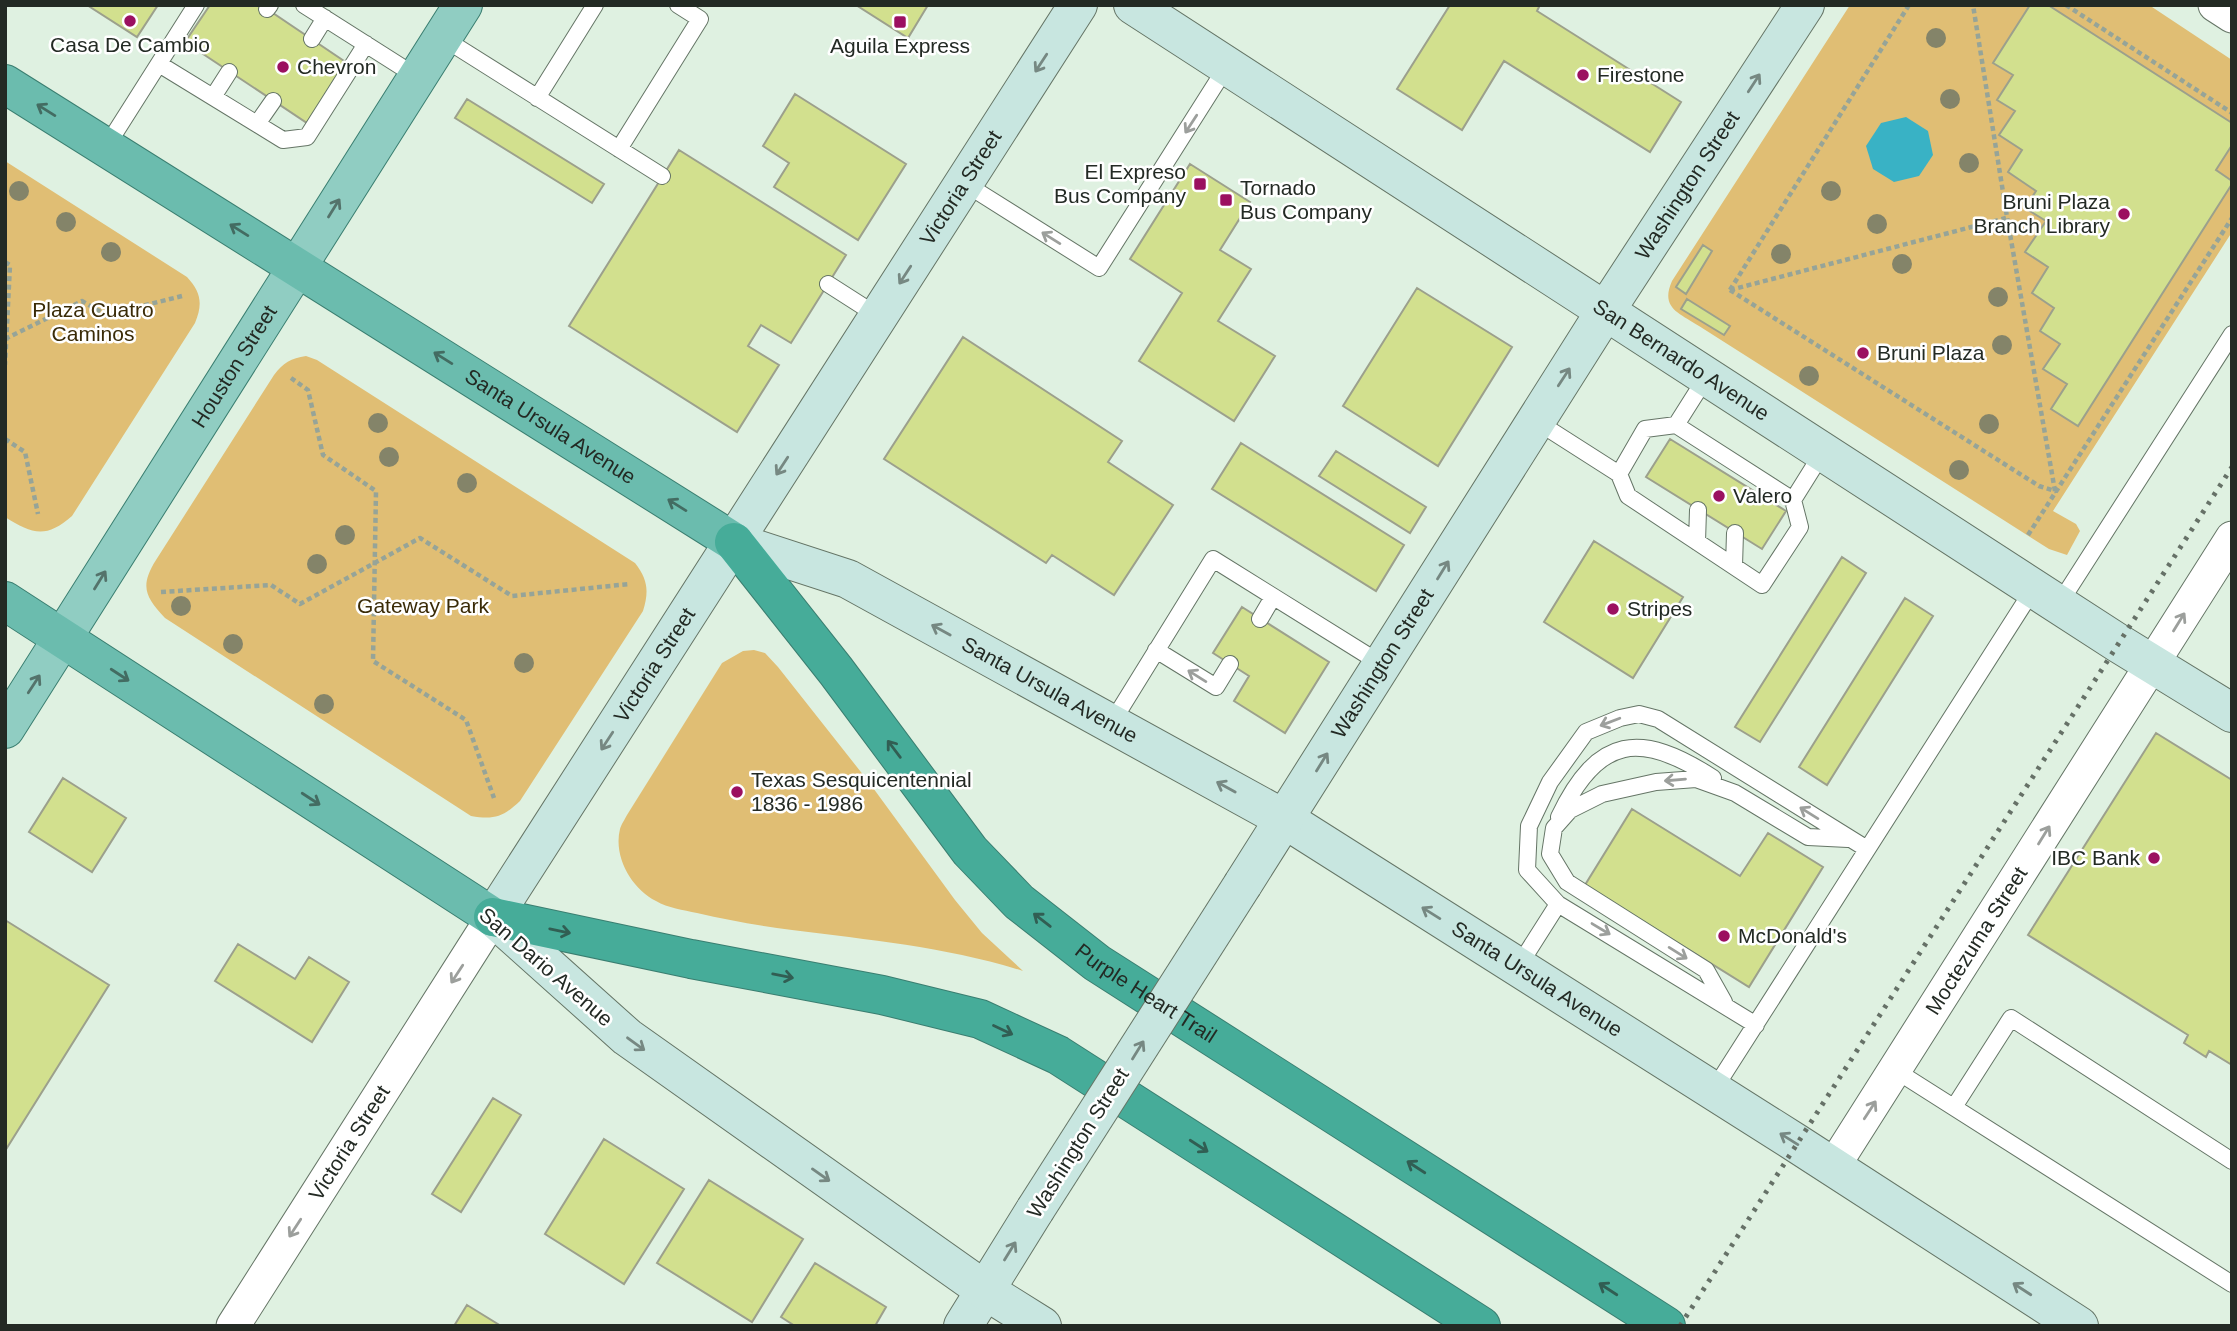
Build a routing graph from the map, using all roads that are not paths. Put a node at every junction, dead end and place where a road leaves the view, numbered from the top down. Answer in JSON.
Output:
{"nodes":[{"id":1,"x":196,"y":5,"type":"edge"},
{"id":2,"x":304,"y":5,"type":"edge"},
{"id":3,"x":463,"y":5,"type":"edge"},
{"id":4,"x":595,"y":5,"type":"edge"},
{"id":5,"x":678,"y":5,"type":"edge"},
{"id":6,"x":1078,"y":5,"type":"edge"},
{"id":7,"x":1133,"y":5,"type":"edge"},
{"id":8,"x":1805,"y":5,"type":"edge"},
{"id":9,"x":2215,"y":5,"type":"edge"},
{"id":10,"x":2232,"y":16,"type":"edge"},
{"id":11,"x":325,"y":18,"type":"junction"},
{"id":12,"x":443,"y":38,"type":"junction"},
{"id":13,"x":312,"y":39,"type":"dead end"},
{"id":14,"x":366,"y":44,"type":"junction"},
{"id":15,"x":159,"y":65,"type":"junction"},
{"id":16,"x":1227,"y":66,"type":"junction"},
{"id":17,"x":229,"y":72,"type":"dead end"},
{"id":18,"x":419,"y":78,"type":"junction"},
{"id":19,"x":5,"y":84,"type":"edge"},
{"id":20,"x":213,"y":97,"type":"junction"},
{"id":21,"x":537,"y":98,"type":"junction"},
{"id":22,"x":273,"y":101,"type":"dead end"},
{"id":23,"x":257,"y":124,"type":"junction"},
{"id":24,"x":106,"y":147,"type":"junction"},
{"id":25,"x":618,"y":149,"type":"junction"},
{"id":26,"x":662,"y":176,"type":"dead end"},
{"id":27,"x":964,"y":183,"type":"junction"},
{"id":28,"x":297,"y":266,"type":"junction"},
{"id":29,"x":828,"y":284,"type":"dead end"},
{"id":30,"x":1606,"y":310,"type":"junction"},
{"id":31,"x":878,"y":316,"type":"junction"},
{"id":32,"x":2232,"y":334,"type":"edge"},
{"id":33,"x":1707,"y":376,"type":"junction"},
{"id":34,"x":1536,"y":421,"type":"junction"},
{"id":35,"x":1676,"y":425,"type":"junction"},
{"id":36,"x":1699,"y":440,"type":"junction"},
{"id":37,"x":1823,"y":452,"type":"junction"},
{"id":38,"x":1699,"y":457,"type":"dead end"},
{"id":39,"x":1619,"y":474,"type":"junction"},
{"id":40,"x":1793,"y":500,"type":"junction"},
{"id":41,"x":1698,"y":510,"type":"dead end"},
{"id":42,"x":1735,"y":533,"type":"dead end"},
{"id":43,"x":2232,"y":538,"type":"edge"},
{"id":44,"x":734,"y":542,"type":"junction"},
{"id":45,"x":1697,"y":542,"type":"junction"},
{"id":46,"x":1734,"y":566,"type":"junction"},
{"id":47,"x":2046,"y":596,"type":"junction"},
{"id":48,"x":1273,"y":597,"type":"junction"},
{"id":49,"x":5,"y":601,"type":"edge"},
{"id":50,"x":1260,"y":619,"type":"dead end"},
{"id":51,"x":63,"y":638,"type":"junction"},
{"id":52,"x":1156,"y":650,"type":"junction"},
{"id":53,"x":2152,"y":663,"type":"junction"},
{"id":54,"x":1230,"y":664,"type":"dead end"},
{"id":55,"x":1383,"y":665,"type":"junction"},
{"id":56,"x":2232,"y":713,"type":"edge"},
{"id":57,"x":1111,"y":724,"type":"junction"},
{"id":58,"x":5,"y":729,"type":"edge"},
{"id":59,"x":1735,"y":793,"type":"junction"},
{"id":60,"x":1286,"y":820,"type":"junction"},
{"id":61,"x":1554,"y":828,"type":"junction"},
{"id":62,"x":1851,"y":839,"type":"junction"},
{"id":63,"x":1867,"y":849,"type":"junction"},
{"id":64,"x":1558,"y":904,"type":"junction"},
{"id":65,"x":494,"y":917,"type":"junction"},
{"id":66,"x":1517,"y":968,"type":"junction"},
{"id":67,"x":1725,"y":1004,"type":"junction"},
{"id":68,"x":1756,"y":1024,"type":"junction"},
{"id":69,"x":1895,"y":1070,"type":"junction"},
{"id":70,"x":1713,"y":1091,"type":"junction"},
{"id":71,"x":1954,"y":1107,"type":"junction"},
{"id":72,"x":2232,"y":1161,"type":"edge"},
{"id":73,"x":1833,"y":1167,"type":"junction"},
{"id":74,"x":2232,"y":1284,"type":"edge"},
{"id":75,"x":986,"y":1291,"type":"junction"},
{"id":76,"x":233,"y":1326,"type":"edge"},
{"id":77,"x":963,"y":1326,"type":"edge"},
{"id":78,"x":1042,"y":1326,"type":"edge"},
{"id":79,"x":1481,"y":1326,"type":"edge"},
{"id":80,"x":1666,"y":1326,"type":"edge"},
{"id":81,"x":2079,"y":1326,"type":"edge"}],
"edges":[{"from":1,"to":15,"type":"lane"},
{"from":2,"to":11,"type":"lane"},
{"from":3,"to":12,"type":"main road","name":"Houston Street"},
{"from":4,"to":21,"type":"lane"},
{"from":5,"to":25,"type":"lane"},
{"from":6,"to":27,"type":"main road","name":"Victoria Street","one_way":true},
{"from":7,"to":16,"type":"main road","name":"San Bernardo Avenue"},
{"from":30,"to":8,"type":"main road","name":"Washington Street","one_way":true},
{"from":9,"to":10,"type":"street"},
{"from":11,"to":13,"type":"lane"},
{"from":11,"to":14,"type":"lane"},
{"from":12,"to":18,"type":"main road","name":"Houston Street"},
{"from":12,"to":21,"type":"lane"},
{"from":14,"to":18,"type":"lane"},
{"from":14,"to":23,"type":"lane"},
{"from":15,"to":20,"type":"lane"},
{"from":15,"to":24,"type":"lane"},
{"from":16,"to":27,"type":"lane","one_way":true},
{"from":16,"to":30,"type":"main road","name":"San Bernardo Avenue"},
{"from":17,"to":20,"type":"lane"},
{"from":28,"to":18,"type":"main road","name":"Houston Street","one_way":true},
{"from":24,"to":19,"type":"highway","name":"Santa Ursula Avenue","one_way":true},
{"from":20,"to":23,"type":"lane"},
{"from":21,"to":25,"type":"lane"},
{"from":22,"to":23,"type":"lane"},
{"from":28,"to":24,"type":"highway","name":"Santa Ursula Avenue","one_way":true},
{"from":25,"to":26,"type":"lane"},
{"from":27,"to":31,"type":"main road","name":"Victoria Street","one_way":true},
{"from":44,"to":28,"type":"highway","name":"Santa Ursula Avenue","one_way":true},
{"from":51,"to":28,"type":"main road","name":"Houston Street","one_way":true},
{"from":29,"to":31,"type":"lane"},
{"from":30,"to":33,"type":"main road","name":"San Bernardo Avenue"},
{"from":34,"to":30,"type":"main road","name":"Washington Street","one_way":true},
{"from":31,"to":44,"type":"main road","name":"Victoria Street","one_way":true},
{"from":32,"to":47,"type":"lane"},
{"from":33,"to":35,"type":"lane"},
{"from":33,"to":37,"type":"main road","name":"San Bernardo Avenue"},
{"from":34,"to":39,"type":"lane"},
{"from":55,"to":34,"type":"main road","name":"Washington Street","one_way":true},
{"from":35,"to":36,"type":"lane"},
{"from":35,"to":39,"type":"lane"},
{"from":36,"to":38,"type":"lane"},
{"from":36,"to":40,"type":"lane"},
{"from":37,"to":40,"type":"lane"},
{"from":37,"to":47,"type":"main road","name":"San Bernardo Avenue"},
{"from":39,"to":45,"type":"lane"},
{"from":40,"to":46,"type":"lane"},
{"from":41,"to":45,"type":"lane"},
{"from":42,"to":46,"type":"lane"},
{"from":53,"to":43,"type":"street","name":"Moctezuma Street","one_way":true},
{"from":57,"to":44,"type":"main road","name":"Santa Ursula Avenue","one_way":true},
{"from":44,"to":65,"type":"main road","name":"Victoria Street","one_way":true},
{"from":80,"to":44,"type":"highway","name":"Purple Heart Trail","one_way":true},
{"from":45,"to":46,"type":"lane"},
{"from":47,"to":53,"type":"main road","name":"San Bernardo Avenue"},
{"from":47,"to":63,"type":"lane"},
{"from":48,"to":50,"type":"lane"},
{"from":48,"to":52,"type":"lane"},
{"from":48,"to":55,"type":"lane"},
{"from":49,"to":51,"type":"highway","name":"San Dario Avenue"},
{"from":58,"to":51,"type":"main road","name":"Houston Street","one_way":true},
{"from":51,"to":65,"type":"highway","name":"San Dario Avenue","one_way":true},
{"from":54,"to":52,"type":"lane","one_way":true},
{"from":52,"to":57,"type":"lane"},
{"from":53,"to":56,"type":"main road","name":"San Bernardo Avenue"},
{"from":69,"to":53,"type":"street","name":"Moctezuma Street","one_way":true},
{"from":60,"to":55,"type":"main road","name":"Washington Street","one_way":true},
{"from":60,"to":57,"type":"main road","name":"Santa Ursula Avenue","one_way":true},
{"from":59,"to":61,"type":"lane","one_way":true},
{"from":59,"to":61,"type":"lane"},
{"from":59,"to":62,"type":"lane"},
{"from":66,"to":60,"type":"main road","name":"Santa Ursula Avenue","one_way":true},
{"from":75,"to":60,"type":"main road","name":"Washington Street","one_way":true,"bridge":true},
{"from":61,"to":67,"type":"lane","one_way":true},
{"from":62,"to":63,"type":"lane"},
{"from":62,"to":64,"type":"lane","one_way":true},
{"from":63,"to":68,"type":"lane"},
{"from":64,"to":66,"type":"lane"},
{"from":64,"to":67,"type":"lane","one_way":true},
{"from":65,"to":75,"type":"main road","name":"San Dario Avenue","one_way":true},
{"from":65,"to":76,"type":"street","name":"Victoria Street","one_way":true},
{"from":65,"to":79,"type":"highway","one_way":true},
{"from":66,"to":70,"type":"main road","name":"Santa Ursula Avenue"},
{"from":67,"to":68,"type":"lane"},
{"from":68,"to":70,"type":"lane"},
{"from":69,"to":71,"type":"lane"},
{"from":73,"to":69,"type":"street","name":"Moctezuma Street","one_way":true},
{"from":73,"to":70,"type":"main road","name":"Santa Ursula Avenue","one_way":true},
{"from":71,"to":72,"type":"lane"},
{"from":71,"to":74,"type":"lane"},
{"from":81,"to":73,"type":"main road","name":"Santa Ursula Avenue","one_way":true},
{"from":75,"to":77,"type":"main road","name":"Washington Street"},
{"from":75,"to":78,"type":"main road","name":"San Dario Avenue"}]}
